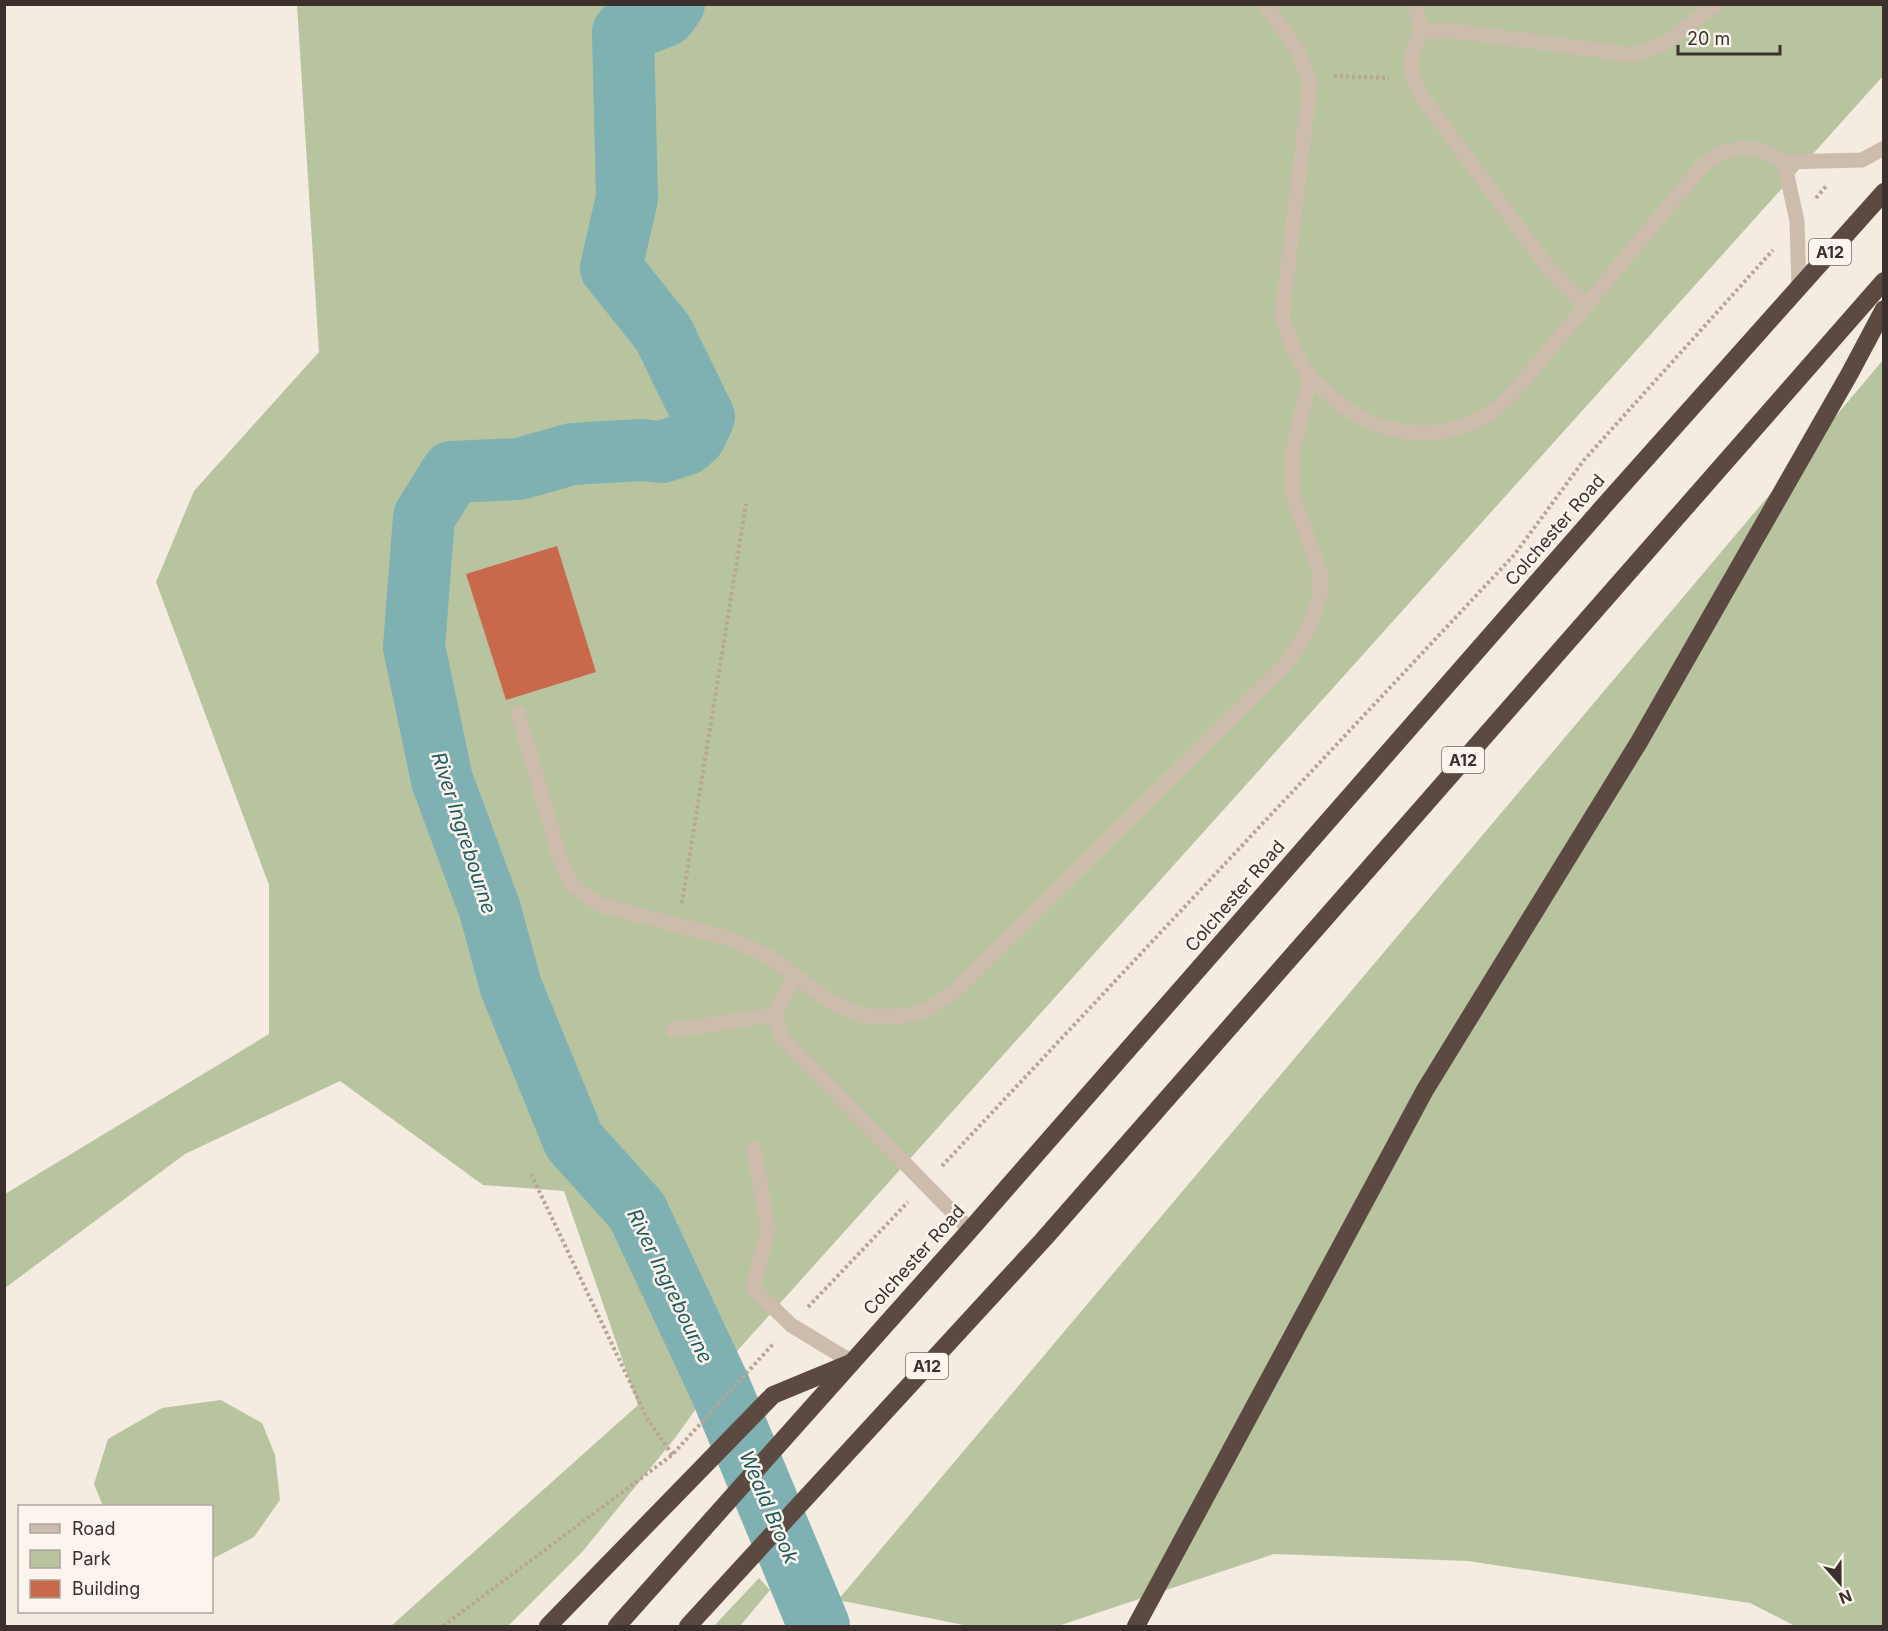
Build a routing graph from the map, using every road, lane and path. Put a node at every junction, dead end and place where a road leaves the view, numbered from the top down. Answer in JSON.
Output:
{"nodes":[{"id":1,"x":1265,"y":4,"type":"edge"},
{"id":2,"x":1415,"y":4,"type":"edge"},
{"id":3,"x":1716,"y":4,"type":"edge"},
{"id":4,"x":1421,"y":31,"type":"junction"},
{"id":5,"x":1414,"y":80,"type":"junction"},
{"id":6,"x":1310,"y":83,"type":"junction"},
{"id":7,"x":1884,"y":148,"type":"edge"},
{"id":8,"x":1784,"y":162,"type":"junction"},
{"id":9,"x":1884,"y":192,"type":"edge"},
{"id":10,"x":1771,"y":253,"type":"dead end"},
{"id":11,"x":1884,"y":281,"type":"edge"},
{"id":12,"x":1799,"y":288,"type":"junction"},
{"id":13,"x":1586,"y":306,"type":"junction"},
{"id":14,"x":1884,"y":309,"type":"edge"},
{"id":15,"x":1310,"y":378,"type":"junction"},
{"id":16,"x":746,"y":504,"type":"dead end"},
{"id":17,"x":518,"y":713,"type":"dead end"},
{"id":18,"x":679,"y":925,"type":"junction"},
{"id":19,"x":795,"y":977,"type":"junction"},
{"id":20,"x":774,"y":1015,"type":"junction"},
{"id":21,"x":673,"y":1030,"type":"dead end"},
{"id":22,"x":754,"y":1149,"type":"dead end"},
{"id":23,"x":531,"y":1174,"type":"dead end"},
{"id":24,"x":925,"y":1184,"type":"junction"},
{"id":25,"x":970,"y":1230,"type":"junction"},
{"id":26,"x":791,"y":1325,"type":"junction"},
{"id":27,"x":852,"y":1362,"type":"junction"},
{"id":28,"x":672,"y":1455,"type":"junction"},
{"id":29,"x":698,"y":1474,"type":"junction"},
{"id":30,"x":443,"y":1626,"type":"edge"},
{"id":31,"x":549,"y":1626,"type":"edge"},
{"id":32,"x":617,"y":1626,"type":"edge"},
{"id":33,"x":688,"y":1626,"type":"edge"},
{"id":34,"x":1136,"y":1626,"type":"edge"}],
"edges":[{"from":1,"to":6,"type":"lane"},
{"from":2,"to":4,"type":"lane"},
{"from":3,"to":4,"type":"lane"},
{"from":4,"to":5,"type":"lane"},
{"from":5,"to":6,"type":"path"},
{"from":5,"to":13,"type":"lane"},
{"from":6,"to":15,"type":"lane"},
{"from":7,"to":8,"type":"lane"},
{"from":8,"to":12,"type":"lane"},
{"from":8,"to":13,"type":"lane"},
{"from":9,"to":12,"type":"highway","name":"Colchester Road","number":"A12"},
{"from":10,"to":24,"type":"path"},
{"from":11,"to":33,"type":"highway","number":"A12"},
{"from":12,"to":25,"type":"highway","name":"Colchester Road","number":"A12"},
{"from":13,"to":15,"type":"lane"},
{"from":14,"to":34,"type":"highway"},
{"from":15,"to":19,"type":"lane"},
{"from":16,"to":18,"type":"path"},
{"from":17,"to":18,"type":"lane"},
{"from":18,"to":19,"type":"lane"},
{"from":19,"to":20,"type":"lane"},
{"from":20,"to":21,"type":"lane"},
{"from":20,"to":24,"type":"lane"},
{"from":22,"to":26,"type":"lane"},
{"from":23,"to":28,"type":"path"},
{"from":24,"to":25,"type":"lane"},
{"from":24,"to":26,"type":"path"},
{"from":25,"to":27,"type":"highway","name":"Colchester Road","number":"A12"},
{"from":26,"to":27,"type":"lane"},
{"from":26,"to":28,"type":"path"},
{"from":27,"to":29,"type":"highway","number":"A12"},
{"from":27,"to":32,"type":"highway","name":"Colchester Road","number":"A12"},
{"from":28,"to":29,"type":"path"},
{"from":28,"to":30,"type":"path"},
{"from":29,"to":31,"type":"highway","number":"A12"}]}
